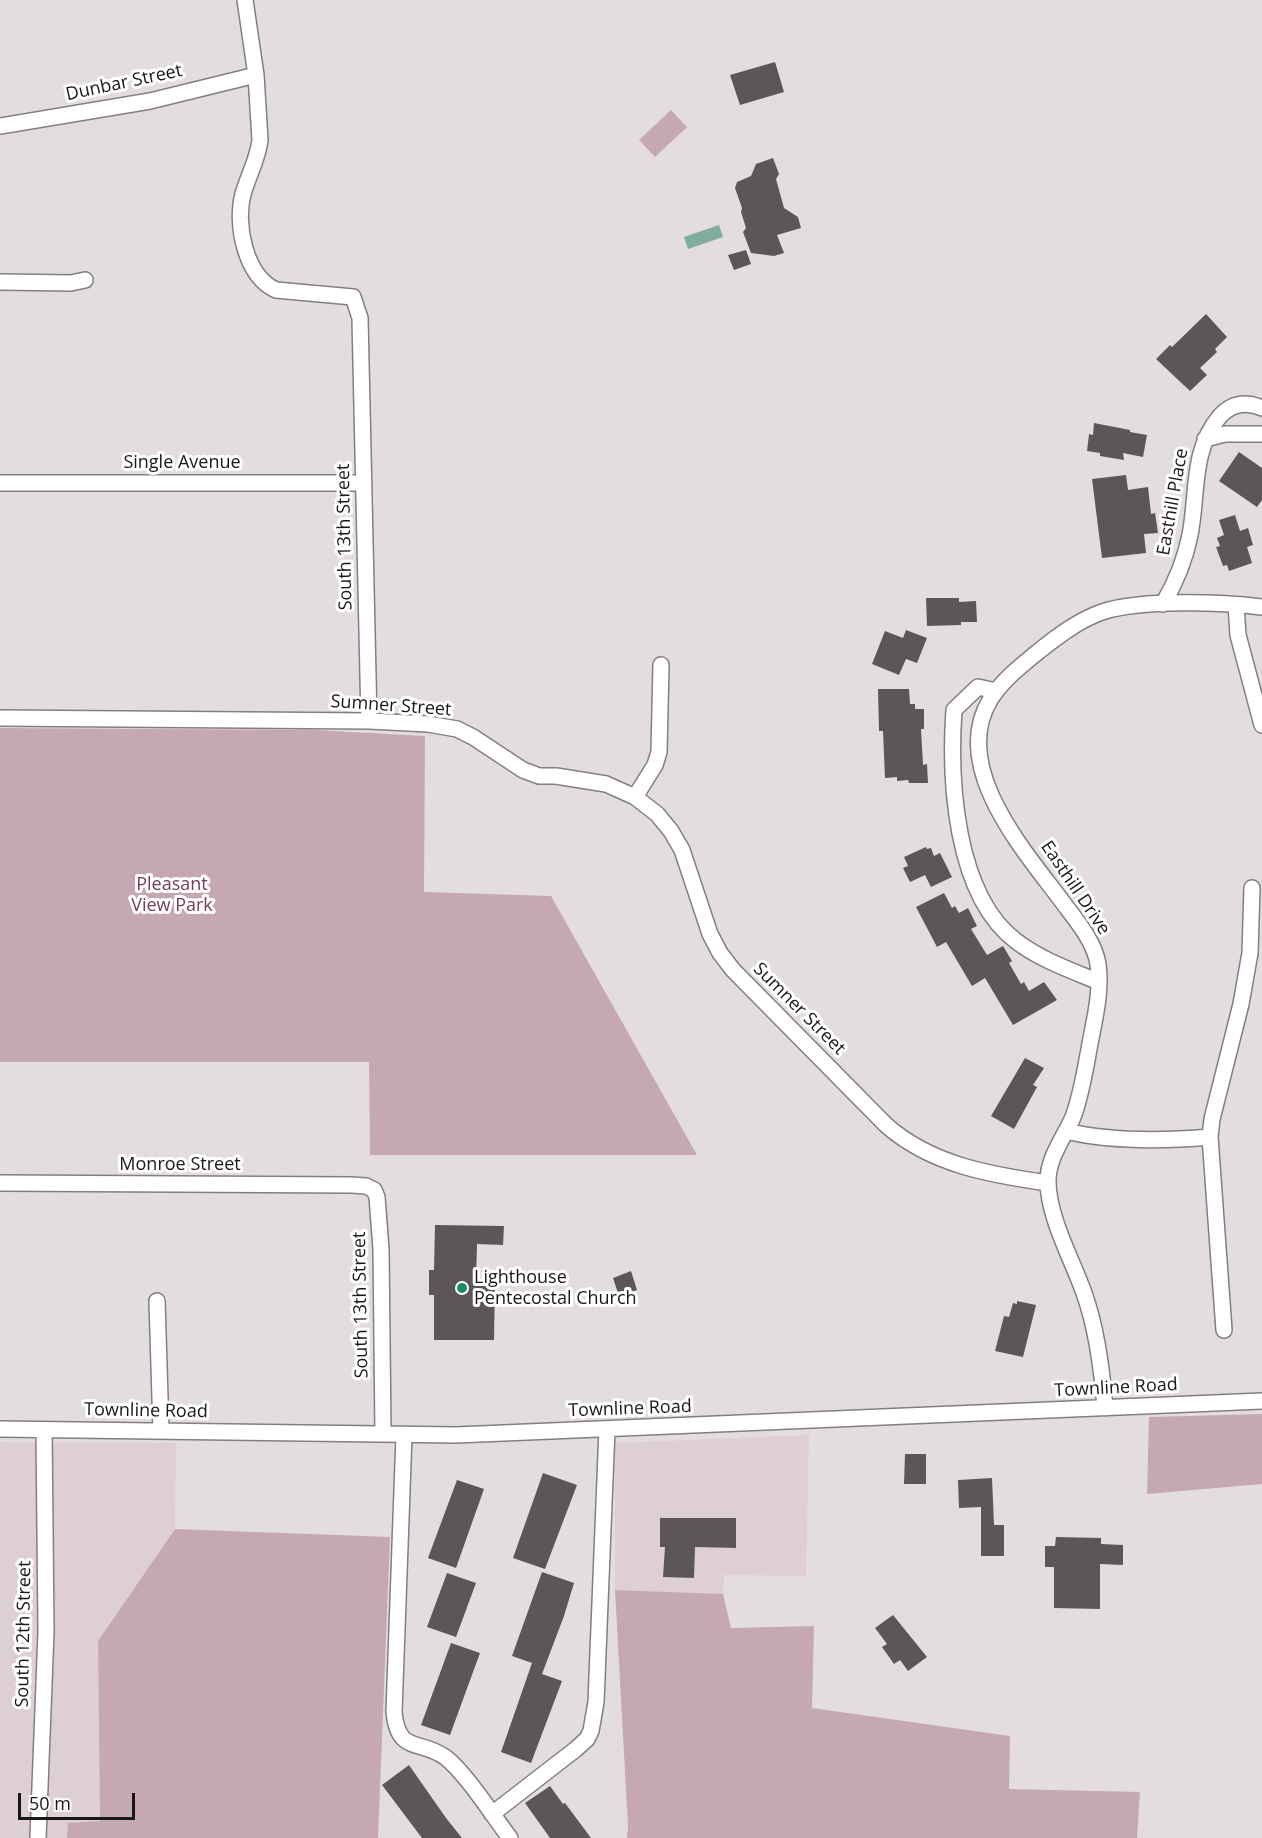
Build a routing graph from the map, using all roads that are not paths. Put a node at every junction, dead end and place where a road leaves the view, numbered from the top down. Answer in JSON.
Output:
{"nodes":[{"id":1,"x":245,"y":0,"type":"edge"},
{"id":2,"x":256,"y":75,"type":"junction"},
{"id":3,"x":0,"y":126,"type":"edge"},
{"id":4,"x":85,"y":280,"type":"dead end"},
{"id":5,"x":0,"y":282,"type":"edge"},
{"id":6,"x":1262,"y":408,"type":"edge"},
{"id":7,"x":1262,"y":434,"type":"edge"},
{"id":8,"x":1205,"y":439,"type":"junction"},
{"id":9,"x":0,"y":483,"type":"edge"},
{"id":10,"x":363,"y":483,"type":"junction"},
{"id":11,"x":1163,"y":604,"type":"junction"},
{"id":12,"x":1236,"y":605,"type":"junction"},
{"id":13,"x":1262,"y":607,"type":"edge"},
{"id":14,"x":661,"y":665,"type":"dead end"},
{"id":15,"x":996,"y":691,"type":"junction"},
{"id":16,"x":0,"y":718,"type":"edge"},
{"id":17,"x":369,"y":721,"type":"junction"},
{"id":18,"x":1262,"y":725,"type":"edge"},
{"id":19,"x":635,"y":797,"type":"junction"},
{"id":20,"x":1252,"y":888,"type":"dead end"},
{"id":21,"x":1099,"y":982,"type":"junction"},
{"id":22,"x":1066,"y":1131,"type":"junction"},
{"id":23,"x":1210,"y":1137,"type":"junction"},
{"id":24,"x":0,"y":1183,"type":"edge"},
{"id":25,"x":1048,"y":1183,"type":"junction"},
{"id":26,"x":360,"y":1186,"type":"joint"},
{"id":27,"x":157,"y":1301,"type":"dead end"},
{"id":28,"x":1224,"y":1330,"type":"dead end"},
{"id":29,"x":1262,"y":1401,"type":"edge"},
{"id":30,"x":1105,"y":1408,"type":"junction"},
{"id":31,"x":0,"y":1429,"type":"edge"},
{"id":32,"x":607,"y":1429,"type":"junction"},
{"id":33,"x":44,"y":1430,"type":"junction"},
{"id":34,"x":161,"y":1431,"type":"junction"},
{"id":35,"x":383,"y":1434,"type":"junction"},
{"id":36,"x":404,"y":1435,"type":"junction"},
{"id":37,"x":492,"y":1814,"type":"junction"},
{"id":38,"x":38,"y":1838,"type":"edge"},
{"id":39,"x":510,"y":1838,"type":"edge"}],
"edges":[{"from":1,"to":2,"type":"street"},
{"from":2,"to":3,"type":"street","name":"Dunbar Street"},
{"from":2,"to":10,"type":"street","name":"South 13th Street"},
{"from":4,"to":5,"type":"street"},
{"from":6,"to":8,"type":"street","name":"Easthill Place"},
{"from":7,"to":8,"type":"street","name":"Easthill Place"},
{"from":8,"to":11,"type":"street","name":"Easthill Place"},
{"from":9,"to":10,"type":"street","name":"Single Avenue"},
{"from":10,"to":17,"type":"street","name":"South 13th Street"},
{"from":11,"to":12,"type":"street","name":"Easthill Drive"},
{"from":11,"to":15,"type":"street","name":"Easthill Drive"},
{"from":12,"to":13,"type":"street","name":"Easthill Drive"},
{"from":12,"to":18,"type":"street"},
{"from":14,"to":19,"type":"street"},
{"from":15,"to":21,"type":"street","name":"Easthill Drive"},
{"from":15,"to":21,"type":"street"},
{"from":16,"to":17,"type":"street","name":"Sumner Street"},
{"from":17,"to":19,"type":"street","name":"Sumner Street"},
{"from":19,"to":25,"type":"street","name":"Sumner Street"},
{"from":20,"to":23,"type":"street"},
{"from":21,"to":22,"type":"street","name":"Easthill Drive"},
{"from":22,"to":23,"type":"street"},
{"from":22,"to":25,"type":"street","name":"Easthill Drive"},
{"from":23,"to":28,"type":"street"},
{"from":24,"to":26,"type":"street","name":"Monroe Street"},
{"from":25,"to":30,"type":"street","name":"Easthill Drive"},
{"from":26,"to":35,"type":"street","name":"South 13th Street"},
{"from":27,"to":34,"type":"street"},
{"from":29,"to":30,"type":"street","name":"Townline Road"},
{"from":30,"to":32,"type":"street","name":"Townline Road"},
{"from":31,"to":33,"type":"street","name":"Townline Road"},
{"from":32,"to":36,"type":"street","name":"Townline Road"},
{"from":32,"to":37,"type":"street"},
{"from":33,"to":34,"type":"street","name":"Townline Road"},
{"from":33,"to":38,"type":"street","name":"South 12th Street"},
{"from":34,"to":35,"type":"street","name":"Townline Road"},
{"from":35,"to":36,"type":"street","name":"Townline Road"},
{"from":36,"to":37,"type":"street"},
{"from":37,"to":39,"type":"street"}]}
